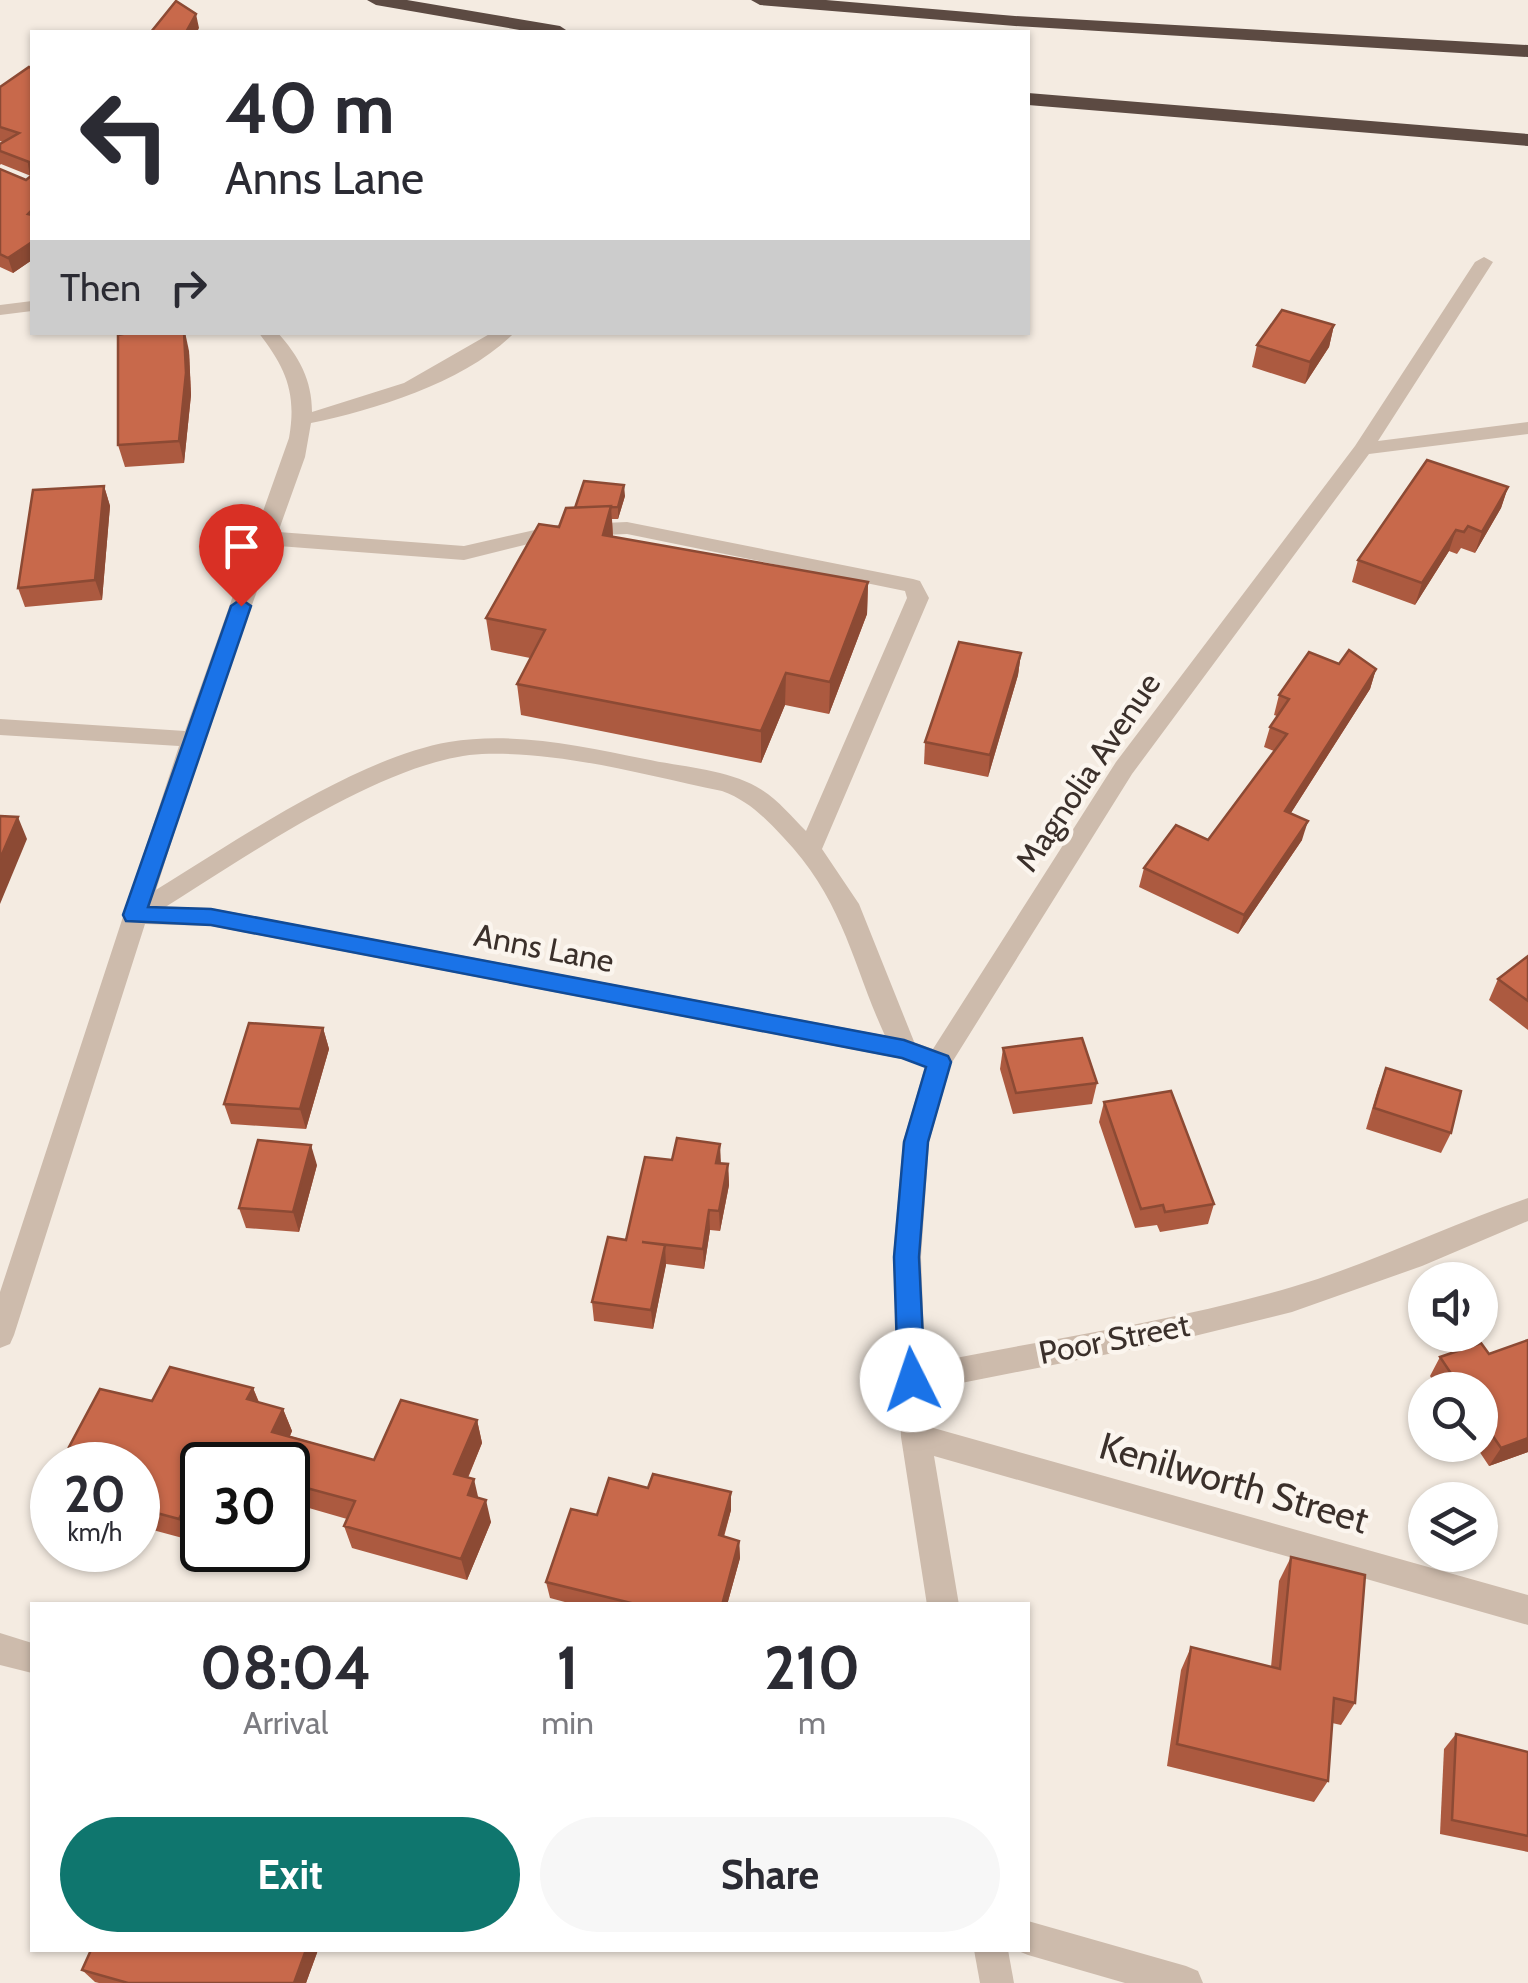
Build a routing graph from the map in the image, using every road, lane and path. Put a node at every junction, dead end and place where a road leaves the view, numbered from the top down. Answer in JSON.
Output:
{"nodes":[{"id":1,"x":376,"y":0,"type":"edge"},
{"id":2,"x":760,"y":0,"type":"edge"},
{"id":3,"x":548,"y":30,"type":"edge"},
{"id":4,"x":1528,"y":51,"type":"edge"},
{"id":5,"x":1030,"y":98,"type":"edge"},
{"id":6,"x":1528,"y":140,"type":"edge"},
{"id":7,"x":1484,"y":262,"type":"dead end"},
{"id":8,"x":30,"y":306,"type":"edge"},
{"id":9,"x":0,"y":310,"type":"edge"},
{"id":10,"x":270,"y":335,"type":"edge"},
{"id":11,"x":502,"y":335,"type":"edge"},
{"id":12,"x":304,"y":419,"type":"junction"},
{"id":13,"x":1528,"y":428,"type":"edge"},
{"id":14,"x":1363,"y":449,"type":"junction"},
{"id":15,"x":265,"y":538,"type":"junction"},
{"id":16,"x":0,"y":727,"type":"edge"},
{"id":17,"x":192,"y":739,"type":"junction"},
{"id":18,"x":810,"y":850,"type":"junction"},
{"id":19,"x":134,"y":915,"type":"junction"},
{"id":20,"x":904,"y":1050,"type":"junction"},
{"id":21,"x":940,"y":1062,"type":"junction"},
{"id":22,"x":1528,"y":1209,"type":"edge"},
{"id":23,"x":0,"y":1335,"type":"edge"},
{"id":24,"x":912,"y":1380,"type":"junction"},
{"id":25,"x":916,"y":1437,"type":"junction"},
{"id":26,"x":944,"y":1602,"type":"edge"},
{"id":27,"x":1528,"y":1610,"type":"edge"},
{"id":28,"x":0,"y":1649,"type":"edge"},
{"id":29,"x":30,"y":1657,"type":"edge"},
{"id":30,"x":1030,"y":1939,"type":"edge"},
{"id":31,"x":991,"y":1952,"type":"edge"},
{"id":32,"x":996,"y":1983,"type":"edge"},
{"id":33,"x":1186,"y":1983,"type":"edge"}],
"edges":[{"from":1,"to":3,"type":"highway"},
{"from":2,"to":4,"type":"highway"},
{"from":5,"to":6,"type":"highway"},
{"from":7,"to":14,"type":"street","name":"Magnolia Avenue"},
{"from":8,"to":9,"type":"street"},
{"from":10,"to":12,"type":"street"},
{"from":11,"to":12,"type":"street"},
{"from":12,"to":15,"type":"street"},
{"from":13,"to":14,"type":"street"},
{"from":14,"to":21,"type":"street","name":"Magnolia Avenue"},
{"from":15,"to":17,"type":"street"},
{"from":15,"to":18,"type":"street"},
{"from":16,"to":17,"type":"street"},
{"from":17,"to":19,"type":"street"},
{"from":18,"to":19,"type":"street"},
{"from":18,"to":20,"type":"street"},
{"from":19,"to":20,"type":"street","name":"Anns Lane"},
{"from":19,"to":23,"type":"street"},
{"from":20,"to":21,"type":"street","name":"Anns Lane"},
{"from":21,"to":24,"type":"street","name":"Magnolia Avenue"},
{"from":22,"to":24,"type":"street","name":"Poor Street"},
{"from":24,"to":25,"type":"street"},
{"from":25,"to":26,"type":"street"},
{"from":25,"to":27,"type":"street","name":"Kenilworth Street"},
{"from":28,"to":29,"type":"street"},
{"from":30,"to":33,"type":"street"},
{"from":31,"to":32,"type":"street"}]}
